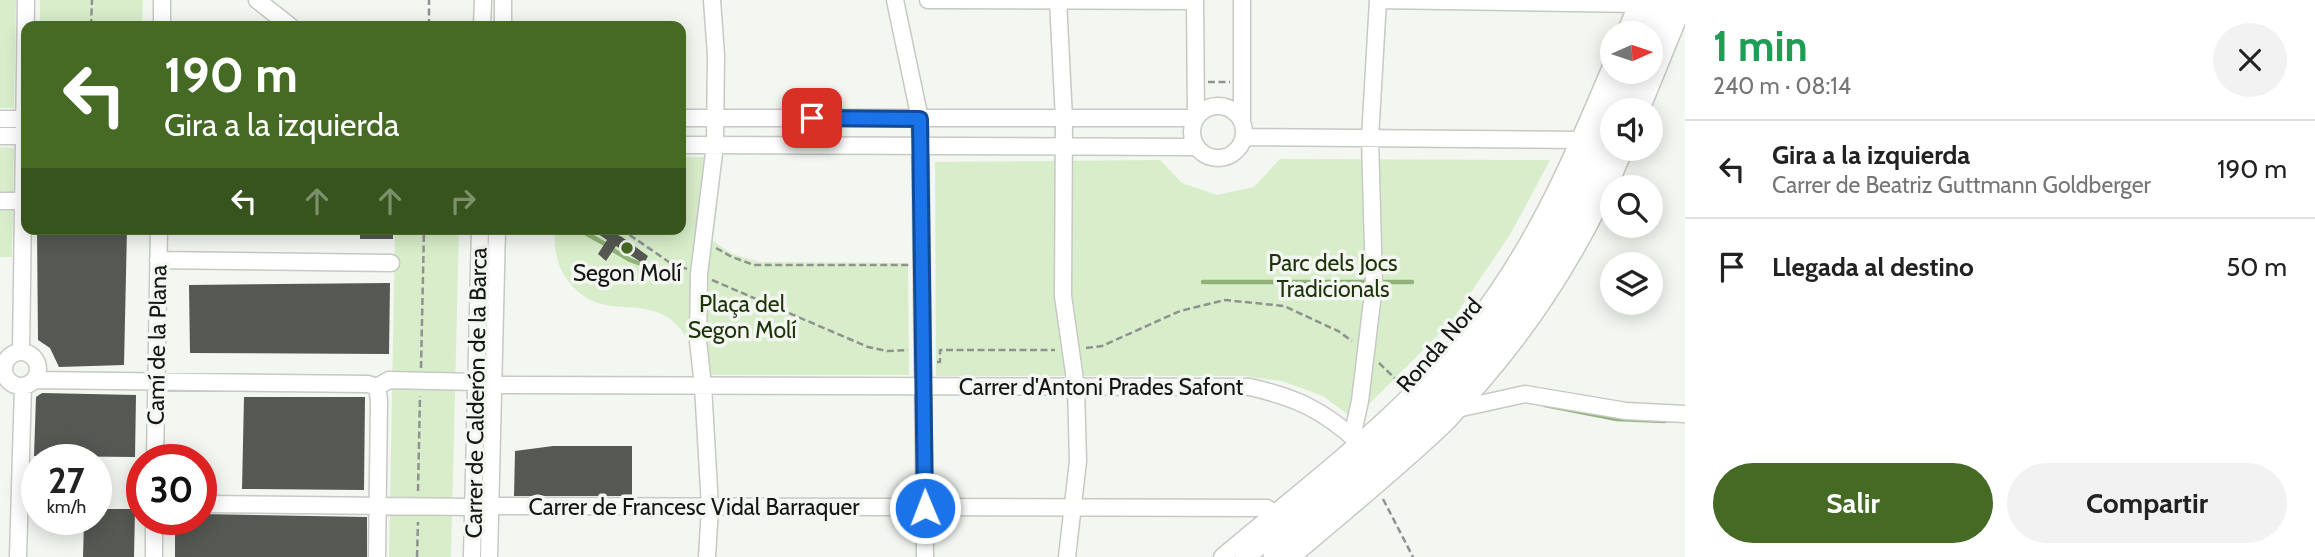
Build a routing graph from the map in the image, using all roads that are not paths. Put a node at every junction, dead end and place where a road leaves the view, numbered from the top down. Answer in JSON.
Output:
{"nodes":[{"id":1,"x":26,"y":0,"type":"edge"},
{"id":2,"x":162,"y":0,"type":"edge"},
{"id":3,"x":257,"y":0,"type":"edge"},
{"id":4,"x":483,"y":0,"type":"edge"},
{"id":5,"x":503,"y":0,"type":"edge"},
{"id":6,"x":712,"y":0,"type":"edge"},
{"id":7,"x":895,"y":0,"type":"edge"},
{"id":8,"x":929,"y":0,"type":"edge"},
{"id":9,"x":1058,"y":0,"type":"edge"},
{"id":10,"x":1195,"y":0,"type":"edge"},
{"id":11,"x":1242,"y":0,"type":"edge"},
{"id":12,"x":1378,"y":0,"type":"edge"},
{"id":13,"x":1672,"y":0,"type":"edge"},
{"id":14,"x":1393,"y":1,"type":"edge"},
{"id":15,"x":1642,"y":1,"type":"edge"},
{"id":16,"x":1685,"y":2,"type":"edge"},
{"id":17,"x":26,"y":21,"type":"edge"},
{"id":18,"x":162,"y":21,"type":"edge"},
{"id":19,"x":284,"y":21,"type":"edge"},
{"id":20,"x":482,"y":21,"type":"edge"},
{"id":21,"x":503,"y":21,"type":"edge"},
{"id":22,"x":1631,"y":21,"type":"edge"},
{"id":23,"x":1640,"y":21,"type":"edge"},
{"id":24,"x":1663,"y":21,"type":"edge"},
{"id":25,"x":1600,"y":83,"type":"edge"},
{"id":26,"x":1617,"y":84,"type":"edge"},
{"id":27,"x":1646,"y":98,"type":"edge"},
{"id":28,"x":686,"y":118,"type":"edge"},
{"id":29,"x":715,"y":118,"type":"junction"},
{"id":30,"x":1195,"y":118,"type":"junction"},
{"id":31,"x":0,"y":119,"type":"edge"},
{"id":32,"x":21,"y":119,"type":"edge"},
{"id":33,"x":920,"y":119,"type":"junction"},
{"id":34,"x":1064,"y":119,"type":"junction"},
{"id":35,"x":1242,"y":120,"type":"junction"},
{"id":36,"x":0,"y":136,"type":"edge"},
{"id":37,"x":21,"y":136,"type":"edge"},
{"id":38,"x":1244,"y":137,"type":"junction"},
{"id":39,"x":1370,"y":138,"type":"junction"},
{"id":40,"x":1580,"y":140,"type":"junction"},
{"id":41,"x":686,"y":145,"type":"edge"},
{"id":42,"x":715,"y":145,"type":"junction"},
{"id":43,"x":921,"y":146,"type":"junction"},
{"id":44,"x":1064,"y":146,"type":"junction"},
{"id":45,"x":1196,"y":147,"type":"junction"},
{"id":46,"x":1605,"y":161,"type":"edge"},
{"id":47,"x":1620,"y":161,"type":"edge"},
{"id":48,"x":0,"y":201,"type":"edge"},
{"id":49,"x":21,"y":201,"type":"edge"},
{"id":50,"x":23,"y":235,"type":"edge"},
{"id":51,"x":159,"y":235,"type":"edge"},
{"id":52,"x":480,"y":235,"type":"edge"},
{"id":53,"x":497,"y":235,"type":"edge"},
{"id":54,"x":158,"y":260,"type":"junction"},
{"id":55,"x":391,"y":262,"type":"dead end"},
{"id":56,"x":21,"y":351,"type":"junction"},
{"id":57,"x":2,"y":369,"type":"edge"},
{"id":58,"x":156,"y":382,"type":"junction"},
{"id":59,"x":477,"y":382,"type":"junction"},
{"id":60,"x":28,"y":383,"type":"junction"},
{"id":61,"x":493,"y":385,"type":"junction"},
{"id":62,"x":703,"y":386,"type":"junction"},
{"id":63,"x":377,"y":387,"type":"junction"},
{"id":64,"x":924,"y":387,"type":"junction"},
{"id":65,"x":1076,"y":387,"type":"junction"},
{"id":66,"x":1457,"y":409,"type":"junction"},
{"id":67,"x":1685,"y":414,"type":"edge"},
{"id":68,"x":1355,"y":440,"type":"junction"},
{"id":69,"x":155,"y":444,"type":"edge"},
{"id":70,"x":217,"y":504,"type":"edge"},
{"id":71,"x":377,"y":506,"type":"junction"},
{"id":72,"x":490,"y":506,"type":"junction"},
{"id":73,"x":473,"y":507,"type":"junction"},
{"id":74,"x":710,"y":507,"type":"junction"},
{"id":75,"x":925,"y":508,"type":"junction"},
{"id":76,"x":1071,"y":508,"type":"junction"},
{"id":77,"x":1273,"y":513,"type":"junction"},
{"id":78,"x":154,"y":535,"type":"edge"},
{"id":79,"x":18,"y":557,"type":"edge"},
{"id":80,"x":154,"y":557,"type":"edge"},
{"id":81,"x":377,"y":557,"type":"edge"},
{"id":82,"x":472,"y":557,"type":"edge"},
{"id":83,"x":489,"y":557,"type":"edge"},
{"id":84,"x":707,"y":557,"type":"edge"},
{"id":85,"x":925,"y":557,"type":"edge"},
{"id":86,"x":1067,"y":557,"type":"edge"},
{"id":87,"x":1222,"y":557,"type":"edge"},
{"id":88,"x":1245,"y":557,"type":"edge"},
{"id":89,"x":1273,"y":557,"type":"edge"},
{"id":90,"x":1292,"y":557,"type":"edge"}],
"edges":[{"from":1,"to":17,"type":"street"},
{"from":2,"to":18,"type":"street"},
{"from":3,"to":19,"type":"street"},
{"from":4,"to":20,"type":"street"},
{"from":5,"to":21,"type":"street"},
{"from":6,"to":29,"type":"street"},
{"from":7,"to":33,"type":"street"},
{"from":8,"to":9,"type":"street"},
{"from":9,"to":10,"type":"street"},
{"from":9,"to":34,"type":"street"},
{"from":10,"to":30,"type":"street"},
{"from":11,"to":35,"type":"street"},
{"from":12,"to":14,"type":"street"},
{"from":12,"to":39,"type":"street"},
{"from":13,"to":24,"type":"main road"},
{"from":14,"to":15,"type":"street"},
{"from":15,"to":22,"type":"street"},
{"from":15,"to":23,"type":"main road"},
{"from":16,"to":27,"type":"street"},
{"from":25,"to":40,"type":"street","name":"Ronda Nord"},
{"from":26,"to":88,"type":"main road","name":"Ronda Nord"},
{"from":28,"to":29,"type":"street"},
{"from":29,"to":33,"type":"street"},
{"from":29,"to":42,"type":"street"},
{"from":30,"to":34,"type":"street"},
{"from":30,"to":35,"type":"street"},
{"from":30,"to":45,"type":"street"},
{"from":31,"to":32,"type":"street"},
{"from":33,"to":34,"type":"street"},
{"from":33,"to":43,"type":"street"},
{"from":34,"to":44,"type":"street"},
{"from":35,"to":38,"type":"street"},
{"from":36,"to":37,"type":"street"},
{"from":38,"to":39,"type":"street"},
{"from":38,"to":45,"type":"street"},
{"from":39,"to":40,"type":"street"},
{"from":39,"to":68,"type":"street"},
{"from":40,"to":68,"type":"street","name":"Ronda Nord"},
{"from":41,"to":42,"type":"street"},
{"from":42,"to":43,"type":"street"},
{"from":42,"to":62,"type":"street"},
{"from":43,"to":44,"type":"street"},
{"from":43,"to":64,"type":"street"},
{"from":44,"to":45,"type":"street"},
{"from":44,"to":65,"type":"street"},
{"from":46,"to":89,"type":"main road","name":"Ronda Nord"},
{"from":47,"to":66,"type":"street"},
{"from":48,"to":49,"type":"street"},
{"from":50,"to":56,"type":"street"},
{"from":51,"to":54,"type":"street","name":"Camí de la Plana"},
{"from":52,"to":59,"type":"street","name":"Carrer de Calderón de la Barca"},
{"from":53,"to":61,"type":"street","name":"Carrer de Calderón de la Barca"},
{"from":54,"to":55,"type":"street"},
{"from":54,"to":58,"type":"street","name":"Camí de la Plana"},
{"from":56,"to":57,"type":"street"},
{"from":56,"to":60,"type":"street"},
{"from":57,"to":60,"type":"street"},
{"from":58,"to":60,"type":"street"},
{"from":58,"to":63,"type":"street"},
{"from":58,"to":69,"type":"street","name":"Camí de la Plana"},
{"from":59,"to":63,"type":"street"},
{"from":59,"to":73,"type":"street","name":"Carrer de Calderón de la Barca"},
{"from":60,"to":79,"type":"street"},
{"from":61,"to":62,"type":"street","name":"Carrer d'Antoni Prades Safont"},
{"from":61,"to":72,"type":"street","name":"Carrer de Calderón de la Barca"},
{"from":62,"to":64,"type":"street","name":"Carrer d'Antoni Prades Safont"},
{"from":62,"to":74,"type":"street"},
{"from":63,"to":71,"type":"street"},
{"from":64,"to":65,"type":"street","name":"Carrer d'Antoni Prades Safont"},
{"from":64,"to":75,"type":"street"},
{"from":65,"to":68,"type":"street","name":"Carrer d'Antoni Prades Safont"},
{"from":65,"to":76,"type":"street"},
{"from":66,"to":67,"type":"street"},
{"from":66,"to":90,"type":"street"},
{"from":68,"to":77,"type":"street","name":"Ronda Nord"},
{"from":70,"to":71,"type":"street"},
{"from":71,"to":73,"type":"street"},
{"from":71,"to":81,"type":"street"},
{"from":72,"to":74,"type":"street","name":"Carrer de Francesc Vidal Barraquer"},
{"from":72,"to":83,"type":"street","name":"Carrer de Calderón de la Barca"},
{"from":73,"to":82,"type":"street","name":"Carrer de Calderón de la Barca"},
{"from":74,"to":75,"type":"street","name":"Carrer de Francesc Vidal Barraquer"},
{"from":74,"to":84,"type":"street"},
{"from":75,"to":76,"type":"street","name":"Carrer de Francesc Vidal Barraquer"},
{"from":75,"to":85,"type":"street"},
{"from":76,"to":77,"type":"street","name":"Carrer de Francesc Vidal Barraquer"},
{"from":76,"to":86,"type":"street"},
{"from":77,"to":87,"type":"street","name":"Ronda Nord"},
{"from":78,"to":80,"type":"street"}]}
